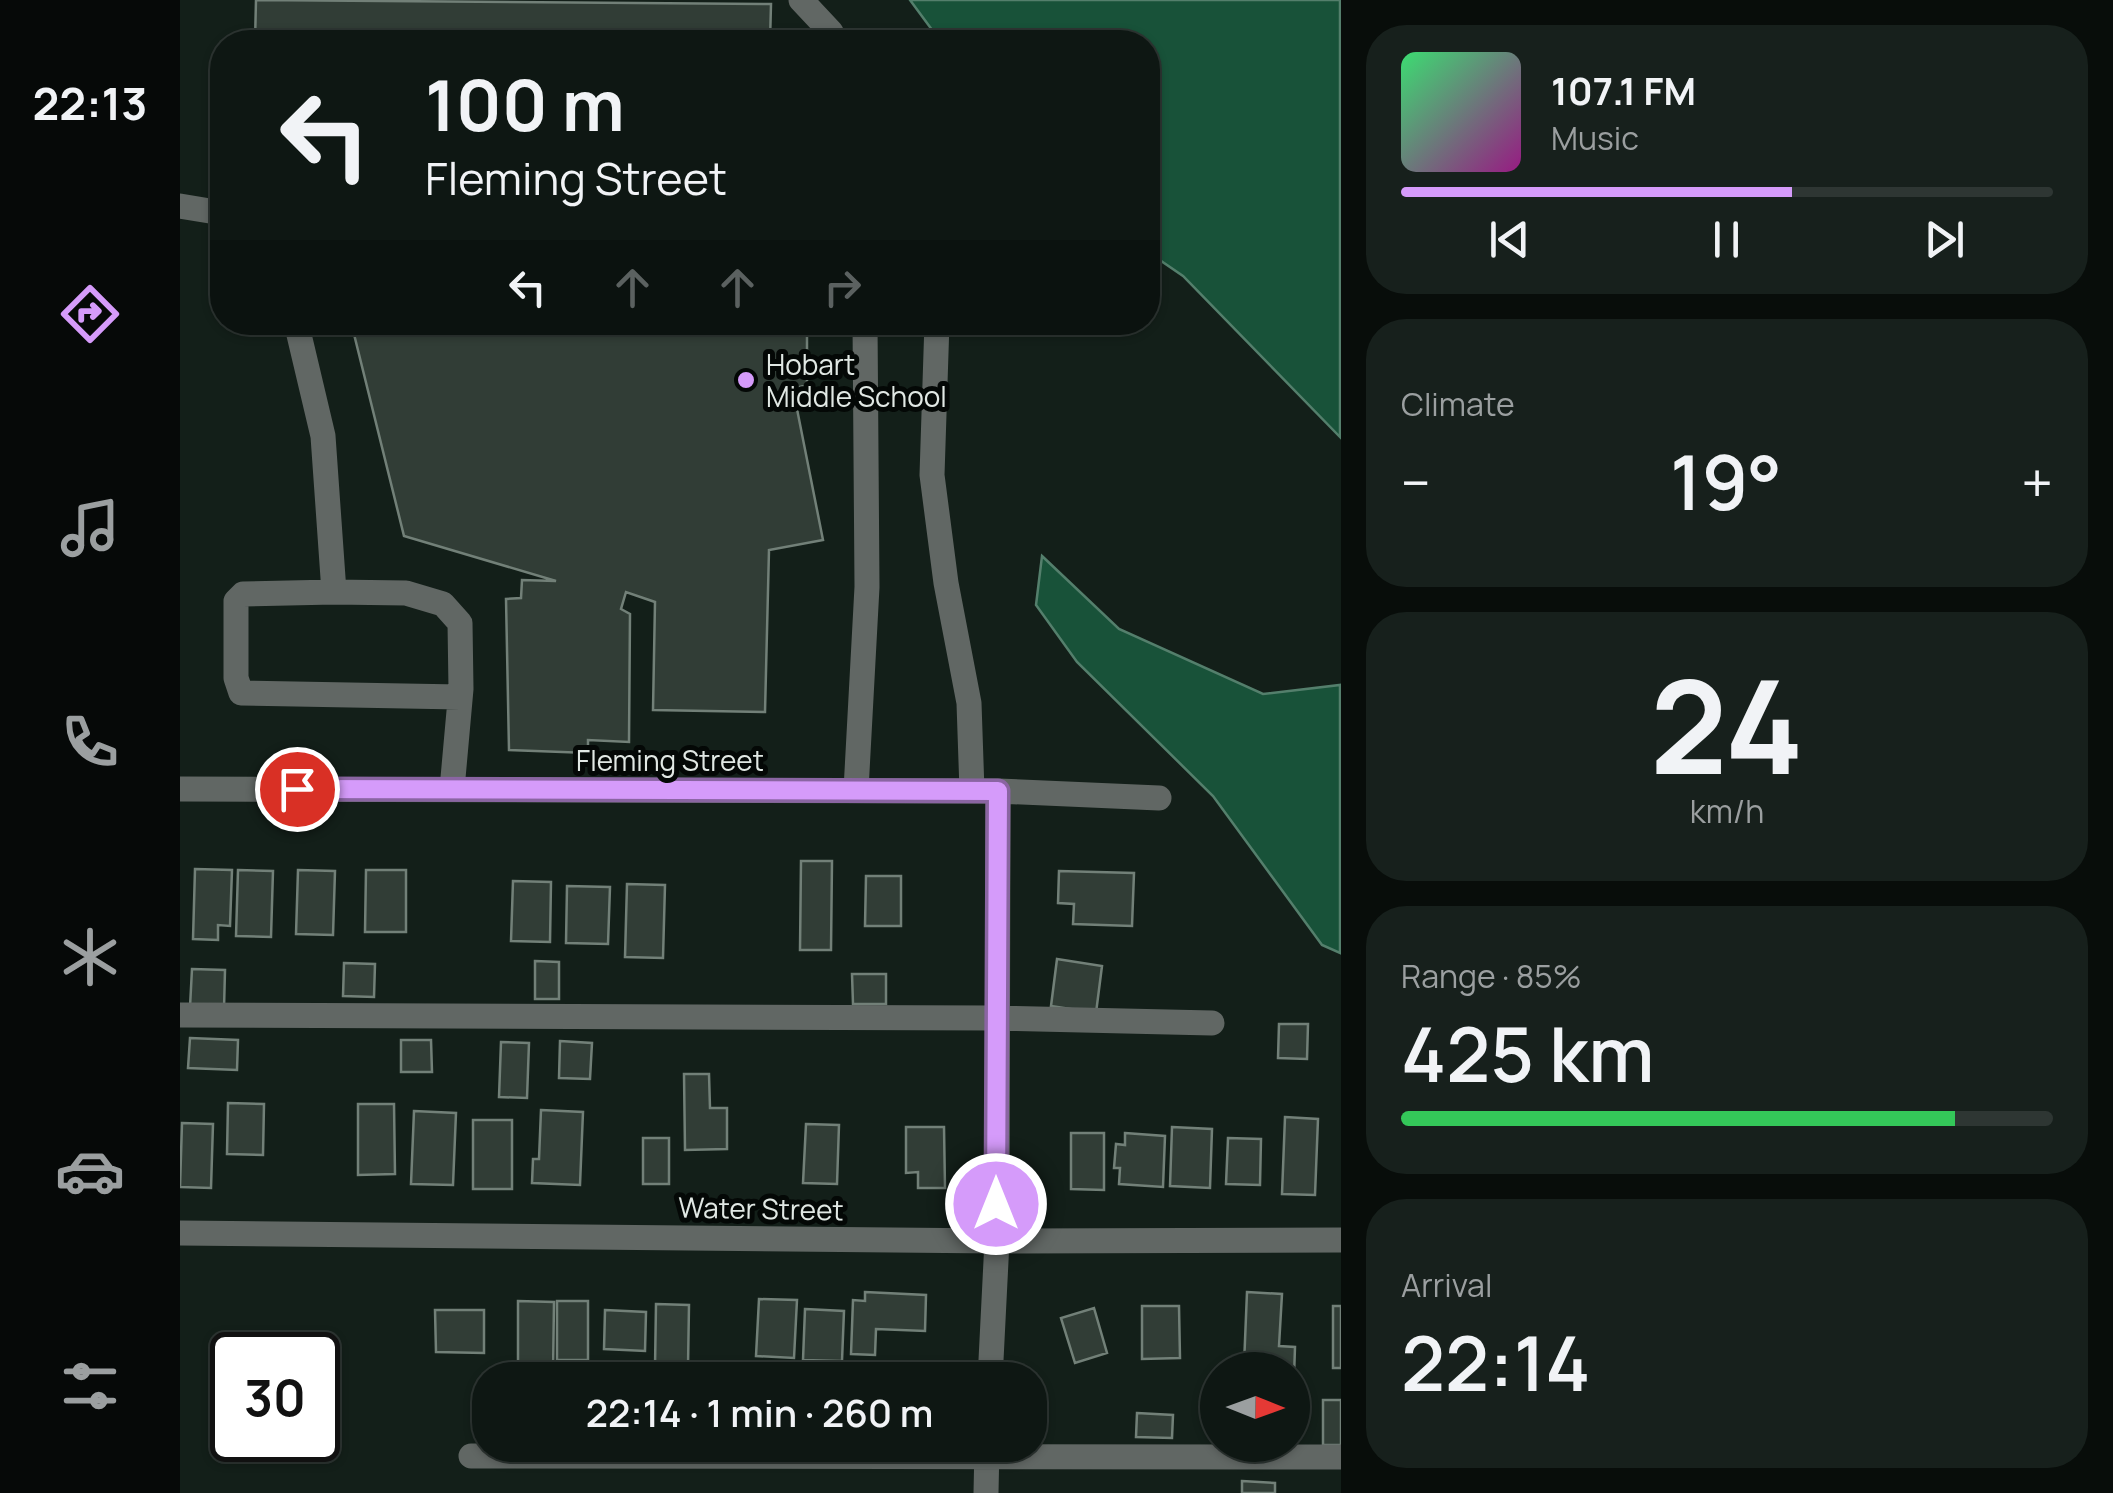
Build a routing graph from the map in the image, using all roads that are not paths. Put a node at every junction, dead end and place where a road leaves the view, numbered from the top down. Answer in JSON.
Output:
{"nodes":[{"id":1,"x":800,"y":0,"type":"edge"},
{"id":2,"x":830,"y":30,"type":"edge"},
{"id":3,"x":180,"y":206,"type":"edge"},
{"id":4,"x":210,"y":212,"type":"edge"},
{"id":5,"x":299,"y":335,"type":"edge"},
{"id":6,"x":865,"y":335,"type":"edge"},
{"id":7,"x":937,"y":335,"type":"edge"},
{"id":8,"x":334,"y":592,"type":"junction"},
{"id":9,"x":460,"y":697,"type":"junction"},
{"id":10,"x":180,"y":788,"type":"edge"},
{"id":11,"x":452,"y":789,"type":"junction"},
{"id":12,"x":856,"y":790,"type":"junction"},
{"id":13,"x":985,"y":791,"type":"junction"},
{"id":14,"x":1159,"y":798,"type":"dead end"},
{"id":15,"x":180,"y":1016,"type":"edge"},
{"id":16,"x":995,"y":1018,"type":"junction"},
{"id":17,"x":1212,"y":1023,"type":"dead end"},
{"id":18,"x":180,"y":1232,"type":"edge"},
{"id":19,"x":1340,"y":1240,"type":"edge"},
{"id":20,"x":997,"y":1241,"type":"junction"},
{"id":21,"x":991,"y":1362,"type":"edge"},
{"id":22,"x":1047,"y":1452,"type":"edge"},
{"id":23,"x":1340,"y":1457,"type":"edge"},
{"id":24,"x":987,"y":1462,"type":"edge"},
{"id":25,"x":986,"y":1493,"type":"edge"}],
"edges":[{"from":1,"to":2,"type":"street"},
{"from":3,"to":4,"type":"street"},
{"from":5,"to":8,"type":"street"},
{"from":6,"to":12,"type":"street"},
{"from":7,"to":13,"type":"street"},
{"from":8,"to":9,"type":"street"},
{"from":8,"to":9,"type":"street"},
{"from":9,"to":11,"type":"street"},
{"from":10,"to":11,"type":"street","name":"Fleming Street"},
{"from":11,"to":12,"type":"street","name":"Fleming Street"},
{"from":12,"to":13,"type":"street","name":"Fleming Street"},
{"from":13,"to":14,"type":"street","name":"Fleming Street"},
{"from":13,"to":16,"type":"street"},
{"from":15,"to":16,"type":"street"},
{"from":16,"to":17,"type":"street"},
{"from":16,"to":20,"type":"street"},
{"from":18,"to":20,"type":"street","name":"Water Street"},
{"from":19,"to":20,"type":"street","name":"Water Street"},
{"from":20,"to":21,"type":"street"},
{"from":22,"to":23,"type":"street"},
{"from":24,"to":25,"type":"street"}]}
